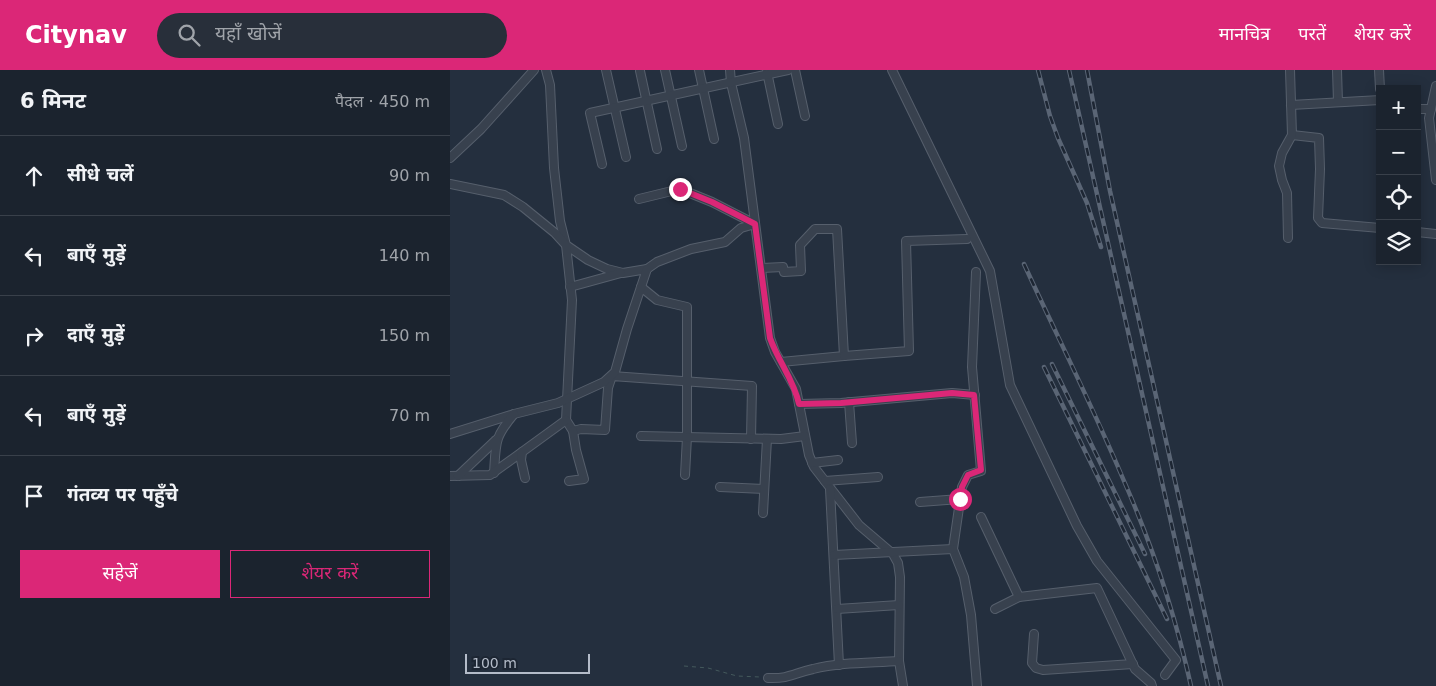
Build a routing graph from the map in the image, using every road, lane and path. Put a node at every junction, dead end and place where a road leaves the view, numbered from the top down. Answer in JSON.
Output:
{"nodes":[{"id":1,"x":534,"y":70,"type":"edge"},
{"id":2,"x":546,"y":70,"type":"edge"},
{"id":3,"x":606,"y":70,"type":"edge"},
{"id":4,"x":665,"y":70,"type":"edge"},
{"id":5,"x":698,"y":70,"type":"edge"},
{"id":6,"x":730,"y":70,"type":"edge"},
{"id":7,"x":788,"y":70,"type":"edge"},
{"id":8,"x":795,"y":70,"type":"edge"},
{"id":9,"x":892,"y":70,"type":"edge"},
{"id":10,"x":1290,"y":70,"type":"edge"},
{"id":11,"x":1337,"y":70,"type":"edge"},
{"id":12,"x":1380,"y":70,"type":"edge"},
{"id":13,"x":640,"y":71,"type":"edge"},
{"id":14,"x":767,"y":72,"type":"edge"},
{"id":15,"x":731,"y":84,"type":"junction"},
{"id":16,"x":1380,"y":85,"type":"edge"},
{"id":17,"x":1436,"y":86,"type":"edge"},
{"id":18,"x":703,"y":89,"type":"junction"},
{"id":19,"x":671,"y":96,"type":"junction"},
{"id":20,"x":1376,"y":100,"type":"edge"},
{"id":21,"x":646,"y":101,"type":"junction"},
{"id":22,"x":1338,"y":102,"type":"junction"},
{"id":23,"x":1291,"y":105,"type":"junction"},
{"id":24,"x":614,"y":107,"type":"junction"},
{"id":25,"x":1431,"y":109,"type":"junction"},
{"id":26,"x":1421,"y":110,"type":"edge"},
{"id":27,"x":805,"y":116,"type":"dead end"},
{"id":28,"x":778,"y":124,"type":"dead end"},
{"id":29,"x":1292,"y":135,"type":"junction"},
{"id":30,"x":714,"y":139,"type":"dead end"},
{"id":31,"x":682,"y":146,"type":"dead end"},
{"id":32,"x":657,"y":148,"type":"dead end"},
{"id":33,"x":626,"y":157,"type":"dead end"},
{"id":34,"x":450,"y":158,"type":"edge"},
{"id":35,"x":602,"y":164,"type":"dead end"},
{"id":36,"x":1436,"y":180,"type":"edge"},
{"id":37,"x":450,"y":184,"type":"edge"},
{"id":38,"x":639,"y":199,"type":"dead end"},
{"id":39,"x":755,"y":224,"type":"junction"},
{"id":40,"x":1376,"y":228,"type":"edge"},
{"id":41,"x":1421,"y":232,"type":"edge"},
{"id":42,"x":1436,"y":234,"type":"edge"},
{"id":43,"x":967,"y":238,"type":"dead end"},
{"id":44,"x":1288,"y":238,"type":"dead end"},
{"id":45,"x":566,"y":245,"type":"junction"},
{"id":46,"x":761,"y":268,"type":"junction"},
{"id":47,"x":647,"y":269,"type":"junction"},
{"id":48,"x":623,"y":272,"type":"junction"},
{"id":49,"x":976,"y":272,"type":"dead end"},
{"id":50,"x":570,"y":286,"type":"junction"},
{"id":51,"x":642,"y":287,"type":"junction"},
{"id":52,"x":844,"y":356,"type":"junction"},
{"id":53,"x":781,"y":362,"type":"junction"},
{"id":54,"x":612,"y":376,"type":"junction"},
{"id":55,"x":686,"y":382,"type":"junction"},
{"id":56,"x":974,"y":395,"type":"junction"},
{"id":57,"x":566,"y":399,"type":"junction"},
{"id":58,"x":849,"y":402,"type":"junction"},
{"id":59,"x":799,"y":404,"type":"junction"},
{"id":60,"x":514,"y":414,"type":"junction"},
{"id":61,"x":566,"y":420,"type":"junction"},
{"id":62,"x":573,"y":431,"type":"junction"},
{"id":63,"x":450,"y":434,"type":"edge"},
{"id":64,"x":641,"y":436,"type":"dead end"},
{"id":65,"x":805,"y":436,"type":"junction"},
{"id":66,"x":687,"y":437,"type":"junction"},
{"id":67,"x":751,"y":439,"type":"junction"},
{"id":68,"x":767,"y":439,"type":"junction"},
{"id":69,"x":496,"y":440,"type":"junction"},
{"id":70,"x":852,"y":443,"type":"dead end"},
{"id":71,"x":522,"y":452,"type":"junction"},
{"id":72,"x":838,"y":460,"type":"dead end"},
{"id":73,"x":812,"y":464,"type":"junction"},
{"id":74,"x":494,"y":473,"type":"junction"},
{"id":75,"x":685,"y":474,"type":"dead end"},
{"id":76,"x":454,"y":476,"type":"edge"},
{"id":77,"x":878,"y":477,"type":"dead end"},
{"id":78,"x":525,"y":478,"type":"dead end"},
{"id":79,"x":569,"y":481,"type":"dead end"},
{"id":80,"x":825,"y":482,"type":"junction"},
{"id":81,"x":720,"y":487,"type":"dead end"},
{"id":82,"x":764,"y":489,"type":"junction"},
{"id":83,"x":830,"y":489,"type":"junction"},
{"id":84,"x":960,"y":499,"type":"junction"},
{"id":85,"x":920,"y":502,"type":"dead end"},
{"id":86,"x":762,"y":513,"type":"dead end"},
{"id":87,"x":981,"y":517,"type":"dead end"},
{"id":88,"x":953,"y":549,"type":"junction"},
{"id":89,"x":890,"y":551,"type":"junction"},
{"id":90,"x":834,"y":554,"type":"junction"},
{"id":91,"x":1018,"y":597,"type":"junction"},
{"id":92,"x":899,"y":605,"type":"junction"},
{"id":93,"x":837,"y":608,"type":"junction"},
{"id":94,"x":995,"y":608,"type":"dead end"},
{"id":95,"x":1034,"y":634,"type":"dead end"},
{"id":96,"x":899,"y":661,"type":"junction"},
{"id":97,"x":1132,"y":664,"type":"junction"},
{"id":98,"x":839,"y":665,"type":"junction"},
{"id":99,"x":684,"y":666,"type":"dead end"},
{"id":100,"x":1165,"y":675,"type":"dead end"},
{"id":101,"x":788,"y":677,"type":"junction"},
{"id":102,"x":768,"y":678,"type":"joint"},
{"id":103,"x":790,"y":686,"type":"edge"},
{"id":104,"x":903,"y":686,"type":"edge"},
{"id":105,"x":977,"y":686,"type":"edge"},
{"id":106,"x":1152,"y":686,"type":"edge"}],
"edges":[{"from":1,"to":34,"type":"street"},
{"from":2,"to":45,"type":"street"},
{"from":3,"to":24,"type":"street"},
{"from":4,"to":19,"type":"street"},
{"from":5,"to":18,"type":"street"},
{"from":6,"to":15,"type":"street"},
{"from":7,"to":14,"type":"street"},
{"from":8,"to":27,"type":"street"},
{"from":9,"to":100,"type":"street"},
{"from":10,"to":23,"type":"street"},
{"from":11,"to":22,"type":"street"},
{"from":12,"to":16,"type":"street"},
{"from":13,"to":21,"type":"street"},
{"from":14,"to":15,"type":"street"},
{"from":14,"to":28,"type":"street"},
{"from":15,"to":18,"type":"street"},
{"from":15,"to":39,"type":"street"},
{"from":17,"to":25,"type":"street"},
{"from":18,"to":19,"type":"street"},
{"from":18,"to":30,"type":"street"},
{"from":19,"to":21,"type":"street"},
{"from":19,"to":31,"type":"street"},
{"from":20,"to":22,"type":"street"},
{"from":21,"to":24,"type":"street"},
{"from":21,"to":32,"type":"street"},
{"from":22,"to":23,"type":"street"},
{"from":23,"to":29,"type":"street"},
{"from":24,"to":33,"type":"street"},
{"from":24,"to":35,"type":"street"},
{"from":25,"to":26,"type":"street"},
{"from":25,"to":36,"type":"street"},
{"from":29,"to":40,"type":"street"},
{"from":29,"to":44,"type":"street"},
{"from":37,"to":45,"type":"street"},
{"from":38,"to":39,"type":"street"},
{"from":39,"to":46,"type":"street"},
{"from":39,"to":47,"type":"street"},
{"from":41,"to":42,"type":"street"},
{"from":43,"to":52,"type":"street"},
{"from":45,"to":48,"type":"street"},
{"from":45,"to":50,"type":"street"},
{"from":46,"to":52,"type":"street"},
{"from":46,"to":53,"type":"street"},
{"from":47,"to":48,"type":"street"},
{"from":47,"to":51,"type":"street"},
{"from":48,"to":50,"type":"street"},
{"from":49,"to":56,"type":"street"},
{"from":50,"to":57,"type":"street"},
{"from":51,"to":54,"type":"street"},
{"from":51,"to":55,"type":"street"},
{"from":52,"to":53,"type":"street"},
{"from":53,"to":59,"type":"street"},
{"from":54,"to":55,"type":"street"},
{"from":54,"to":57,"type":"street"},
{"from":54,"to":62,"type":"street"},
{"from":55,"to":66,"type":"street"},
{"from":55,"to":67,"type":"street"},
{"from":56,"to":58,"type":"street"},
{"from":56,"to":84,"type":"street"},
{"from":57,"to":60,"type":"street"},
{"from":57,"to":61,"type":"street"},
{"from":58,"to":59,"type":"street"},
{"from":58,"to":70,"type":"street"},
{"from":59,"to":65,"type":"street"},
{"from":60,"to":63,"type":"street"},
{"from":60,"to":69,"type":"street"},
{"from":61,"to":62,"type":"street"},
{"from":61,"to":71,"type":"street"},
{"from":62,"to":79,"type":"street"},
{"from":64,"to":66,"type":"street"},
{"from":65,"to":68,"type":"street"},
{"from":65,"to":73,"type":"street"},
{"from":66,"to":67,"type":"street"},
{"from":66,"to":75,"type":"street"},
{"from":67,"to":68,"type":"street"},
{"from":68,"to":82,"type":"street"},
{"from":69,"to":74,"type":"street"},
{"from":69,"to":76,"type":"street"},
{"from":71,"to":74,"type":"street"},
{"from":71,"to":78,"type":"street"},
{"from":72,"to":73,"type":"street"},
{"from":73,"to":80,"type":"street"},
{"from":74,"to":76,"type":"street"},
{"from":77,"to":80,"type":"street"},
{"from":80,"to":83,"type":"street"},
{"from":81,"to":82,"type":"street"},
{"from":82,"to":86,"type":"street"},
{"from":83,"to":89,"type":"street"},
{"from":83,"to":90,"type":"street"},
{"from":84,"to":85,"type":"street"},
{"from":84,"to":88,"type":"street"},
{"from":87,"to":91,"type":"street"},
{"from":88,"to":89,"type":"street"},
{"from":88,"to":105,"type":"street"},
{"from":89,"to":90,"type":"street"},
{"from":89,"to":92,"type":"street"},
{"from":90,"to":93,"type":"street"},
{"from":91,"to":94,"type":"street"},
{"from":91,"to":97,"type":"street"},
{"from":92,"to":93,"type":"street"},
{"from":92,"to":96,"type":"street"},
{"from":93,"to":98,"type":"street"},
{"from":95,"to":97,"type":"street"},
{"from":96,"to":98,"type":"street"},
{"from":96,"to":104,"type":"street"},
{"from":97,"to":106,"type":"street"},
{"from":98,"to":101,"type":"street"},
{"from":99,"to":102,"type":"path"},
{"from":101,"to":102,"type":"street"},
{"from":101,"to":103,"type":"street"}]}
